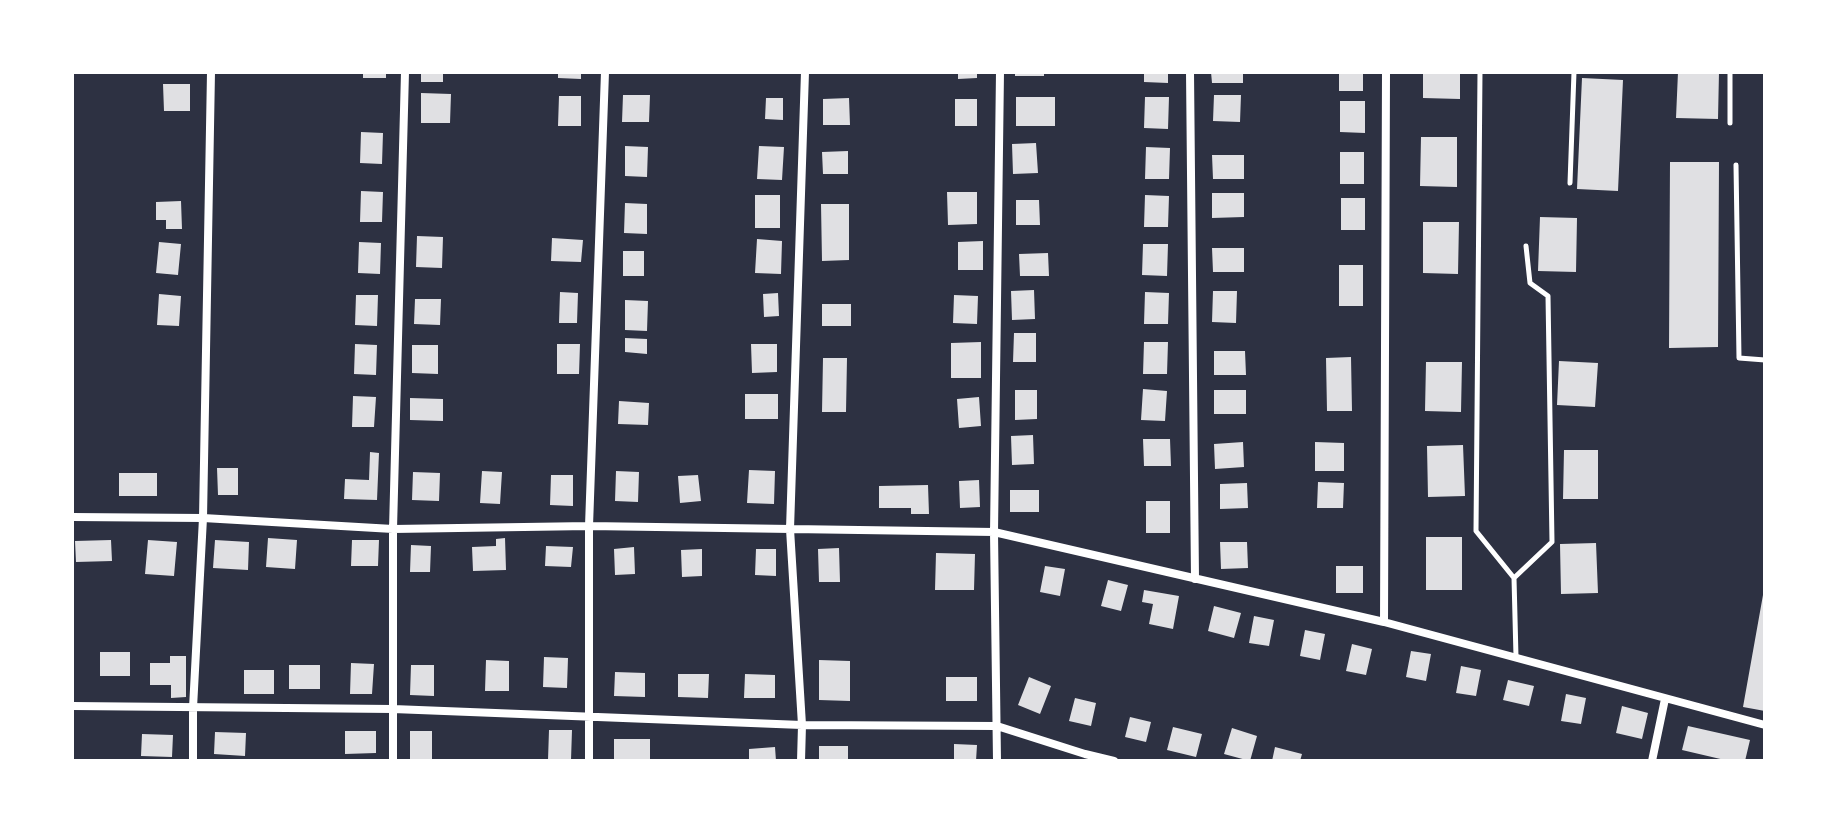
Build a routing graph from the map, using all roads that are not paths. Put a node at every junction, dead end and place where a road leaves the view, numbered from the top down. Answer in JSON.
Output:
{"nodes":[{"id":1,"x":211,"y":72,"type":"edge"},
{"id":2,"x":405,"y":72,"type":"edge"},
{"id":3,"x":605,"y":72,"type":"edge"},
{"id":4,"x":805,"y":72,"type":"edge"},
{"id":5,"x":1000,"y":72,"type":"edge"},
{"id":6,"x":1190,"y":72,"type":"edge"},
{"id":7,"x":1386,"y":72,"type":"edge"},
{"id":8,"x":1480,"y":72,"type":"edge"},
{"id":9,"x":1574,"y":72,"type":"edge"},
{"id":10,"x":1730,"y":72,"type":"edge"},
{"id":11,"x":1730,"y":123,"type":"dead end"},
{"id":12,"x":1736,"y":165,"type":"dead end"},
{"id":13,"x":1570,"y":183,"type":"dead end"},
{"id":14,"x":1526,"y":246,"type":"dead end"},
{"id":15,"x":1765,"y":360,"type":"edge"},
{"id":16,"x":72,"y":517,"type":"edge"},
{"id":17,"x":203,"y":518,"type":"junction"},
{"id":18,"x":589,"y":526,"type":"junction"},
{"id":19,"x":393,"y":529,"type":"junction"},
{"id":20,"x":790,"y":529,"type":"junction"},
{"id":21,"x":994,"y":532,"type":"junction"},
{"id":22,"x":1514,"y":578,"type":"junction"},
{"id":23,"x":1195,"y":579,"type":"junction"},
{"id":24,"x":1384,"y":622,"type":"junction"},
{"id":25,"x":1516,"y":658,"type":"junction"},
{"id":26,"x":1665,"y":699,"type":"junction"},
{"id":27,"x":72,"y":706,"type":"edge"},
{"id":28,"x":193,"y":708,"type":"junction"},
{"id":29,"x":393,"y":709,"type":"junction"},
{"id":30,"x":588,"y":718,"type":"junction"},
{"id":31,"x":802,"y":725,"type":"junction"},
{"id":32,"x":1765,"y":725,"type":"edge"},
{"id":33,"x":997,"y":726,"type":"junction"},
{"id":34,"x":1085,"y":758,"type":"edge"},
{"id":35,"x":193,"y":761,"type":"edge"},
{"id":36,"x":393,"y":761,"type":"edge"},
{"id":37,"x":589,"y":761,"type":"edge"},
{"id":38,"x":801,"y":761,"type":"edge"},
{"id":39,"x":997,"y":761,"type":"edge"},
{"id":40,"x":1114,"y":761,"type":"edge"},
{"id":41,"x":1652,"y":761,"type":"edge"}],
"edges":[{"from":1,"to":17,"type":"street"},
{"from":2,"to":19,"type":"street"},
{"from":3,"to":18,"type":"street"},
{"from":4,"to":20,"type":"street"},
{"from":5,"to":21,"type":"street"},
{"from":6,"to":23,"type":"street"},
{"from":7,"to":24,"type":"street"},
{"from":8,"to":22,"type":"lane"},
{"from":9,"to":13,"type":"lane"},
{"from":10,"to":11,"type":"lane"},
{"from":12,"to":15,"type":"lane"},
{"from":14,"to":22,"type":"lane"},
{"from":16,"to":17,"type":"street"},
{"from":17,"to":19,"type":"street"},
{"from":17,"to":28,"type":"street"},
{"from":18,"to":19,"type":"street"},
{"from":18,"to":20,"type":"street"},
{"from":18,"to":30,"type":"street"},
{"from":19,"to":29,"type":"street"},
{"from":20,"to":21,"type":"street"},
{"from":20,"to":31,"type":"street"},
{"from":21,"to":23,"type":"street"},
{"from":21,"to":33,"type":"street"},
{"from":22,"to":25,"type":"lane"},
{"from":23,"to":24,"type":"street"},
{"from":24,"to":25,"type":"street"},
{"from":25,"to":26,"type":"street"},
{"from":26,"to":32,"type":"street"},
{"from":26,"to":41,"type":"street"},
{"from":27,"to":28,"type":"street"},
{"from":28,"to":29,"type":"street"},
{"from":28,"to":35,"type":"street"},
{"from":29,"to":30,"type":"street"},
{"from":29,"to":36,"type":"street"},
{"from":30,"to":31,"type":"street"},
{"from":30,"to":37,"type":"street"},
{"from":31,"to":33,"type":"street"},
{"from":31,"to":38,"type":"street"},
{"from":33,"to":34,"type":"street"},
{"from":33,"to":39,"type":"street"},
{"from":34,"to":40,"type":"street"}]}
